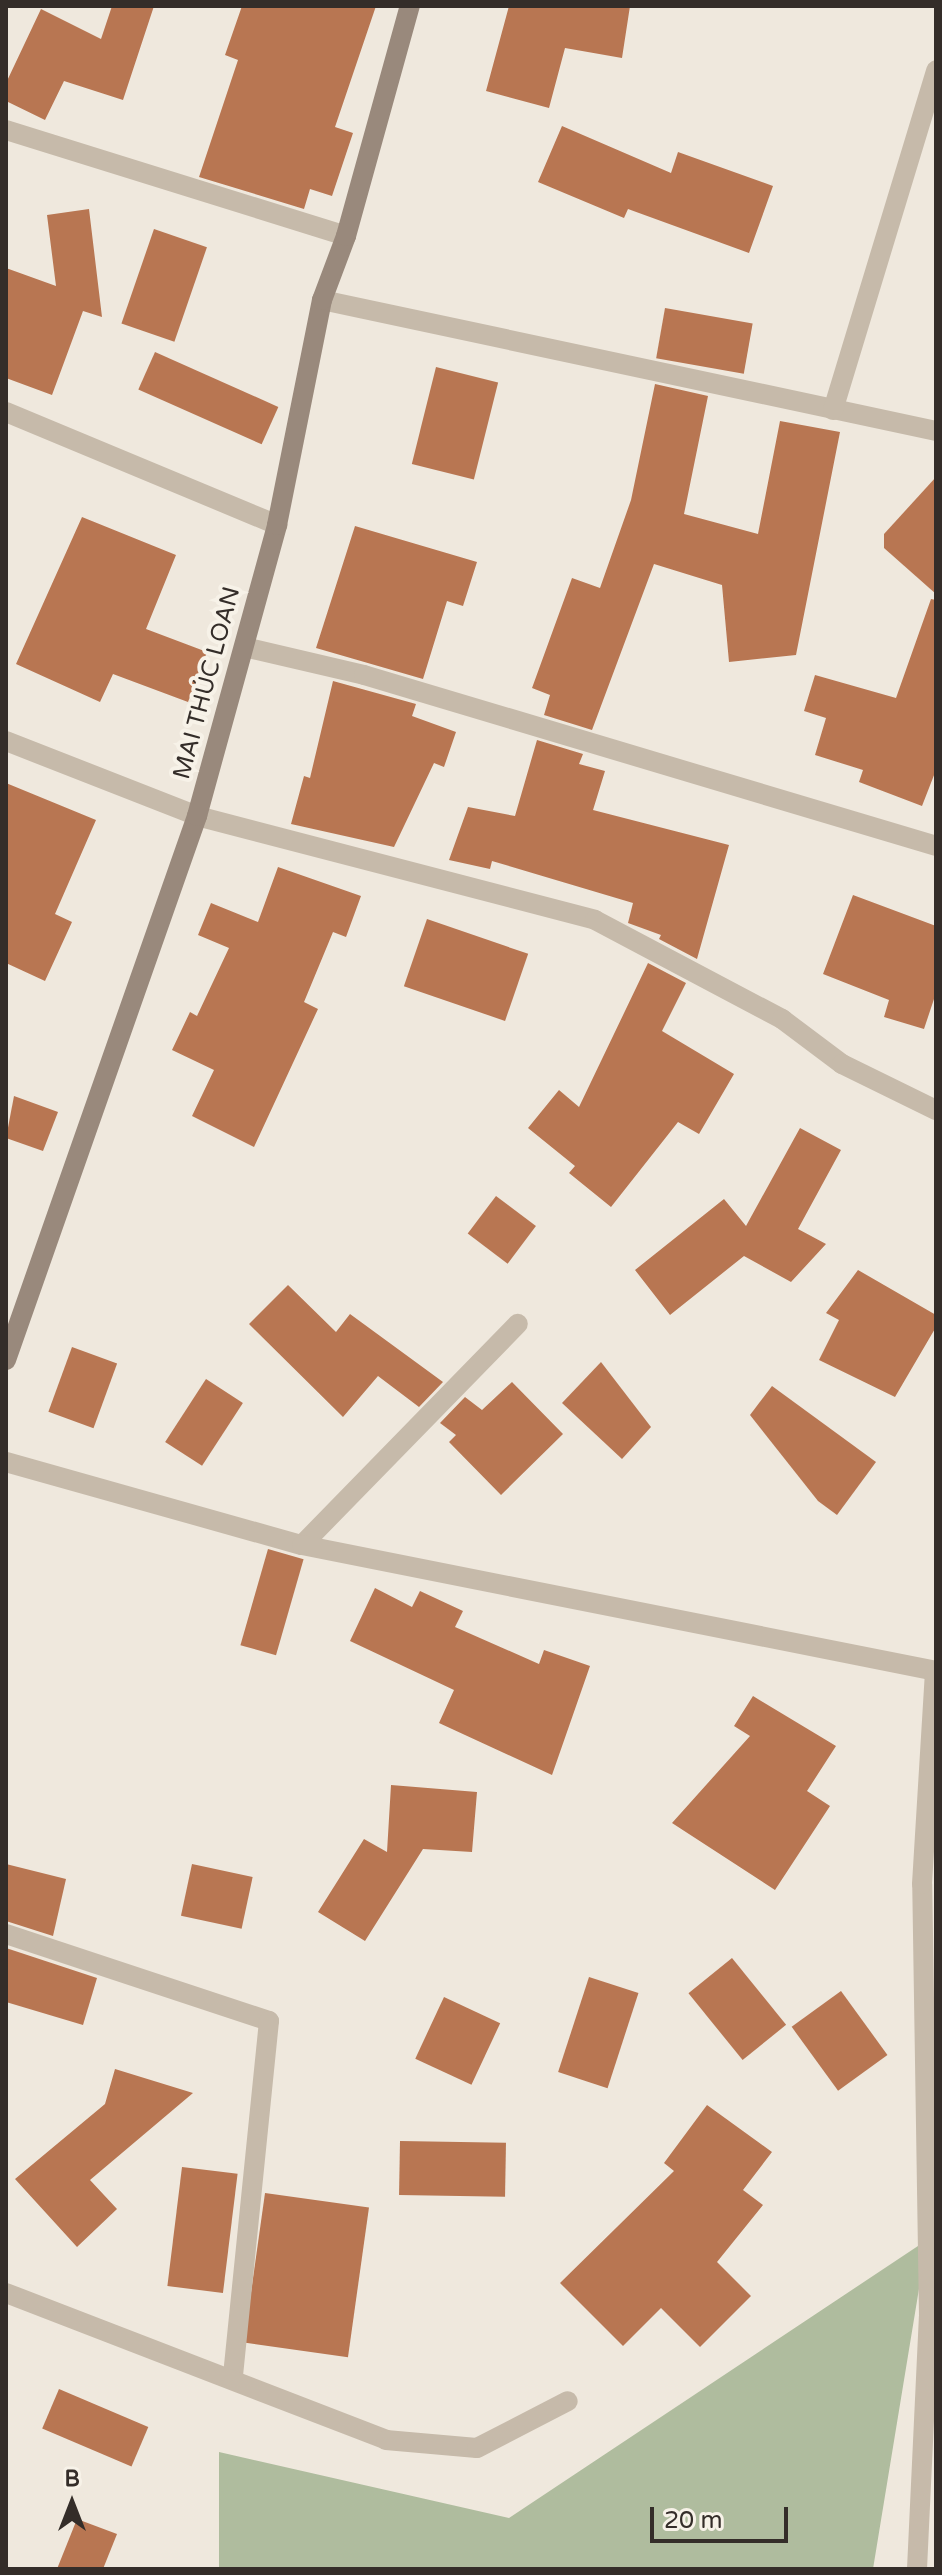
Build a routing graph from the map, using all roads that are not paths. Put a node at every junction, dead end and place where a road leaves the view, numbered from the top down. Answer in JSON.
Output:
{"nodes":[{"id":1,"x":410,"y":6,"type":"edge"},
{"id":2,"x":936,"y":70,"type":"edge"},
{"id":3,"x":6,"y":130,"type":"edge"},
{"id":4,"x":346,"y":236,"type":"junction"},
{"id":5,"x":322,"y":300,"type":"junction"},
{"id":6,"x":833,"y":410,"type":"junction"},
{"id":7,"x":6,"y":412,"type":"edge"},
{"id":8,"x":936,"y":431,"type":"edge"},
{"id":9,"x":277,"y":525,"type":"junction"},
{"id":10,"x":244,"y":647,"type":"junction"},
{"id":11,"x":6,"y":741,"type":"edge"},
{"id":12,"x":197,"y":816,"type":"junction"},
{"id":13,"x":936,"y":846,"type":"edge"},
{"id":14,"x":936,"y":1110,"type":"edge"},
{"id":15,"x":518,"y":1324,"type":"dead end"},
{"id":16,"x":6,"y":1360,"type":"edge"},
{"id":17,"x":6,"y":1462,"type":"edge"},
{"id":18,"x":302,"y":1545,"type":"junction"},
{"id":19,"x":936,"y":1666,"type":"edge"},
{"id":20,"x":929,"y":1887,"type":"edge"},
{"id":21,"x":6,"y":1934,"type":"edge"},
{"id":22,"x":6,"y":2293,"type":"edge"},
{"id":23,"x":233,"y":2378,"type":"junction"},
{"id":24,"x":568,"y":2401,"type":"dead end"},
{"id":25,"x":929,"y":2452,"type":"edge"},
{"id":26,"x":917,"y":2569,"type":"edge"}],
"edges":[{"from":1,"to":4,"type":"main road","name":"MAI THÚC LOAN"},
{"from":2,"to":6,"type":"street"},
{"from":3,"to":4,"type":"street"},
{"from":4,"to":5,"type":"main road","name":"MAI THÚC LOAN"},
{"from":5,"to":6,"type":"street"},
{"from":5,"to":9,"type":"main road","name":"MAI THÚC LOAN"},
{"from":6,"to":8,"type":"street"},
{"from":7,"to":9,"type":"street"},
{"from":9,"to":10,"type":"main road","name":"MAI THÚC LOAN"},
{"from":10,"to":12,"type":"main road","name":"MAI THÚC LOAN"},
{"from":10,"to":13,"type":"street"},
{"from":11,"to":12,"type":"street"},
{"from":12,"to":14,"type":"street"},
{"from":12,"to":16,"type":"main road","name":"MAI THÚC LOAN"},
{"from":15,"to":18,"type":"street"},
{"from":17,"to":18,"type":"street"},
{"from":18,"to":19,"type":"street"},
{"from":19,"to":20,"type":"street"},
{"from":20,"to":25,"type":"street"},
{"from":21,"to":23,"type":"street"},
{"from":22,"to":23,"type":"street"},
{"from":23,"to":24,"type":"street"},
{"from":25,"to":26,"type":"street"}]}
